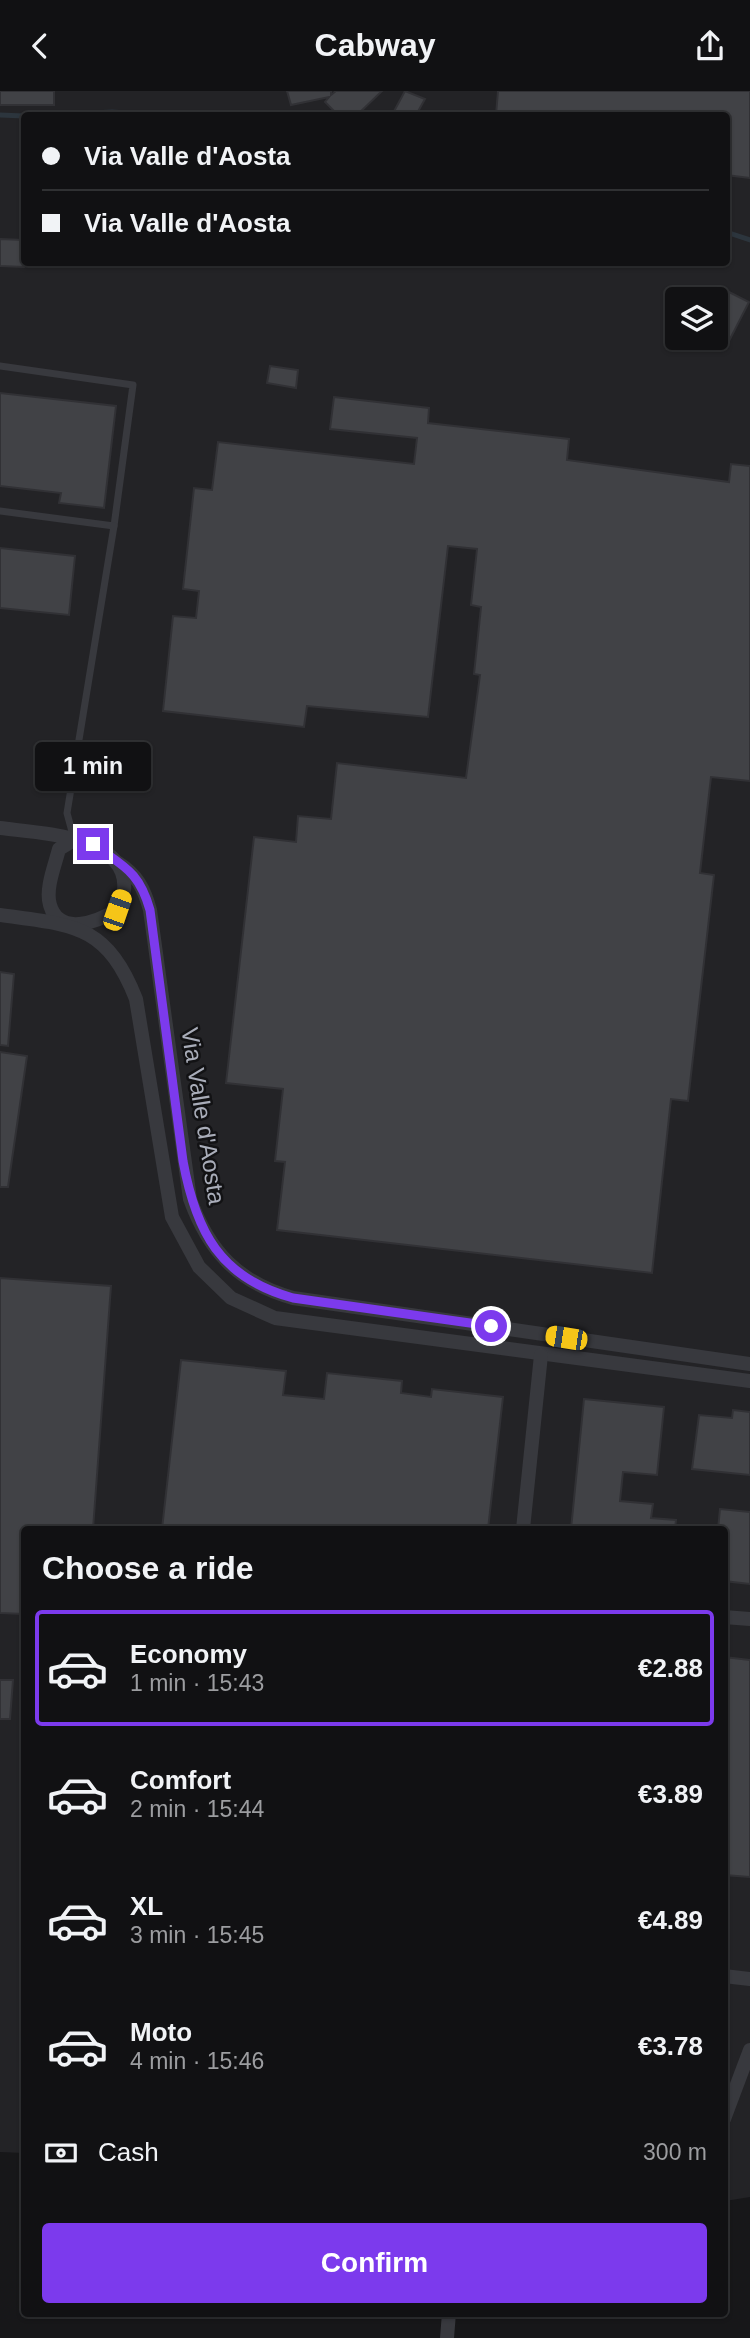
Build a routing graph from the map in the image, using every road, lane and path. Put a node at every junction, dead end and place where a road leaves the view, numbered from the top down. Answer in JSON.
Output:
{"nodes":[{"id":1,"x":0,"y":366,"type":"edge"},
{"id":2,"x":0,"y":511,"type":"edge"},
{"id":3,"x":114,"y":526,"type":"junction"},
{"id":4,"x":0,"y":828,"type":"edge"},
{"id":5,"x":74,"y":840,"type":"junction"},
{"id":6,"x":118,"y":863,"type":"junction"},
{"id":7,"x":0,"y":915,"type":"edge"},
{"id":8,"x":74,"y":925,"type":"junction"},
{"id":9,"x":541,"y":1355,"type":"junction"},
{"id":10,"x":750,"y":1364,"type":"edge"},
{"id":11,"x":750,"y":1381,"type":"edge"},
{"id":12,"x":523,"y":1526,"type":"edge"},
{"id":13,"x":728,"y":1617,"type":"edge"},
{"id":14,"x":750,"y":1619,"type":"edge"},
{"id":15,"x":728,"y":1976,"type":"edge"},
{"id":16,"x":750,"y":1979,"type":"edge"},
{"id":17,"x":750,"y":2050,"type":"edge"},
{"id":18,"x":728,"y":2108,"type":"edge"},
{"id":19,"x":449,"y":2317,"type":"edge"},
{"id":20,"x":447,"y":2338,"type":"edge"}],
"edges":[{"from":1,"to":3,"type":"lane"},
{"from":2,"to":3,"type":"lane"},
{"from":3,"to":5,"type":"lane"},
{"from":4,"to":5,"type":"street","name":"Via Valle d'Aosta"},
{"from":5,"to":6,"type":"street","name":"Via Valle d'Aosta"},
{"from":5,"to":8,"type":"street","name":"Via Valle d'Aosta"},
{"from":6,"to":8,"type":"street","name":"Via Valle d'Aosta"},
{"from":6,"to":10,"type":"street","name":"Via Valle d'Aosta"},
{"from":7,"to":8,"type":"street","name":"Via Valle d'Aosta"},
{"from":8,"to":9,"type":"street","name":"Via Valle d'Aosta"},
{"from":9,"to":11,"type":"street","name":"Via Valle d'Aosta"},
{"from":9,"to":12,"type":"street"},
{"from":13,"to":14,"type":"street"},
{"from":15,"to":16,"type":"street"},
{"from":17,"to":18,"type":"street"},
{"from":19,"to":20,"type":"street"}]}
